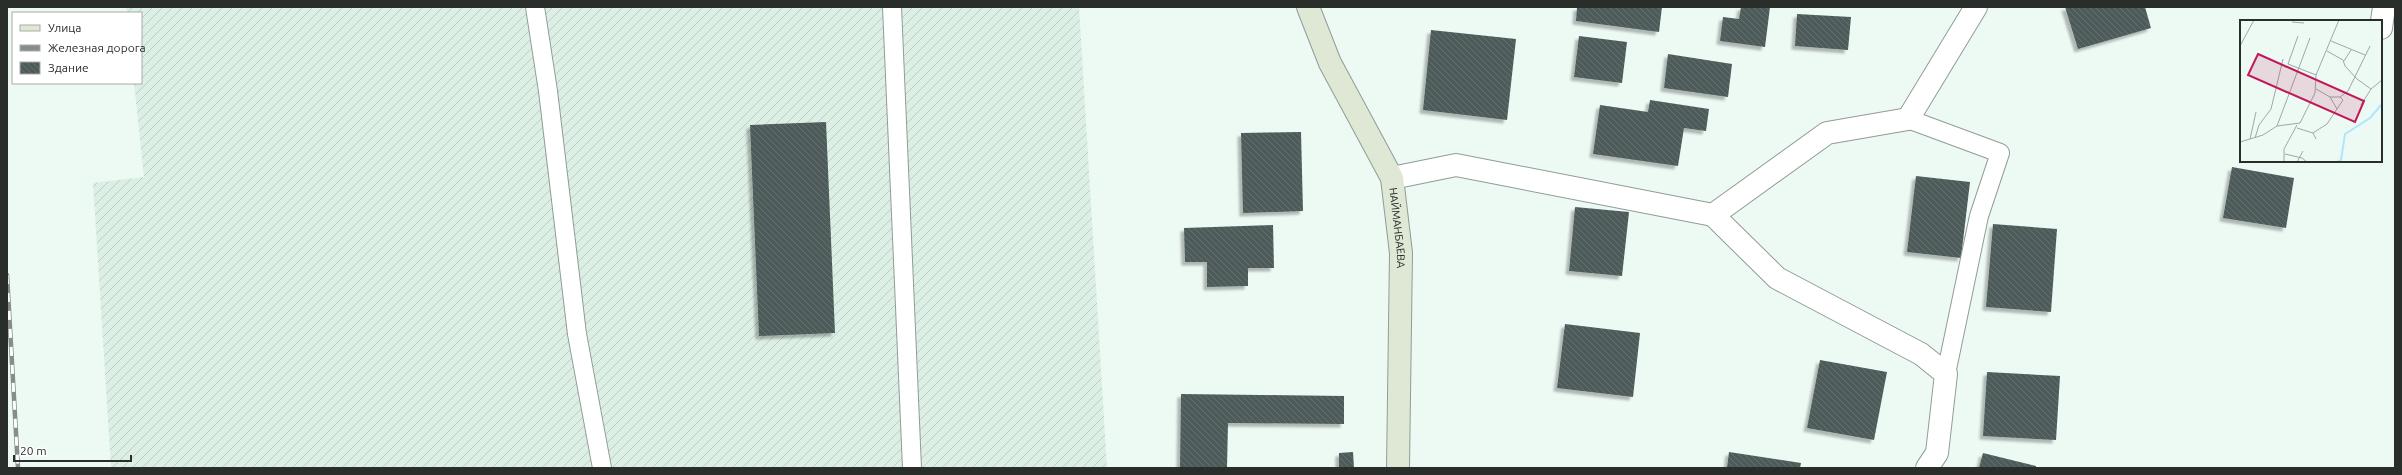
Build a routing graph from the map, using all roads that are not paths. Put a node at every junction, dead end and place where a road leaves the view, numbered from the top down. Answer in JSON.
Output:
{"nodes":[{"id":1,"x":536,"y":7,"type":"edge"},
{"id":2,"x":892,"y":7,"type":"edge"},
{"id":3,"x":1308,"y":7,"type":"edge"},
{"id":4,"x":1976,"y":7,"type":"edge"},
{"id":5,"x":2384,"y":7,"type":"edge"},
{"id":6,"x":2382,"y":21,"type":"edge"},
{"id":7,"x":1908,"y":119,"type":"junction"},
{"id":8,"x":1392,"y":178,"type":"junction"},
{"id":9,"x":1714,"y":214,"type":"junction"},
{"id":10,"x":1946,"y":374,"type":"junction"},
{"id":11,"x":602,"y":468,"type":"edge"},
{"id":12,"x":912,"y":468,"type":"edge"},
{"id":13,"x":1398,"y":468,"type":"edge"},
{"id":14,"x":1927,"y":468,"type":"edge"}],
"edges":[{"from":1,"to":11,"type":"lane"},
{"from":2,"to":12,"type":"lane"},
{"from":3,"to":8,"type":"main road","name":"НАЙМАНБАЕВА"},
{"from":4,"to":7,"type":"street"},
{"from":5,"to":6,"type":"street"},
{"from":7,"to":9,"type":"street"},
{"from":7,"to":10,"type":"lane"},
{"from":8,"to":9,"type":"street"},
{"from":8,"to":13,"type":"main road","name":"НАЙМАНБАЕВА"},
{"from":9,"to":10,"type":"street"},
{"from":10,"to":14,"type":"street"}]}
